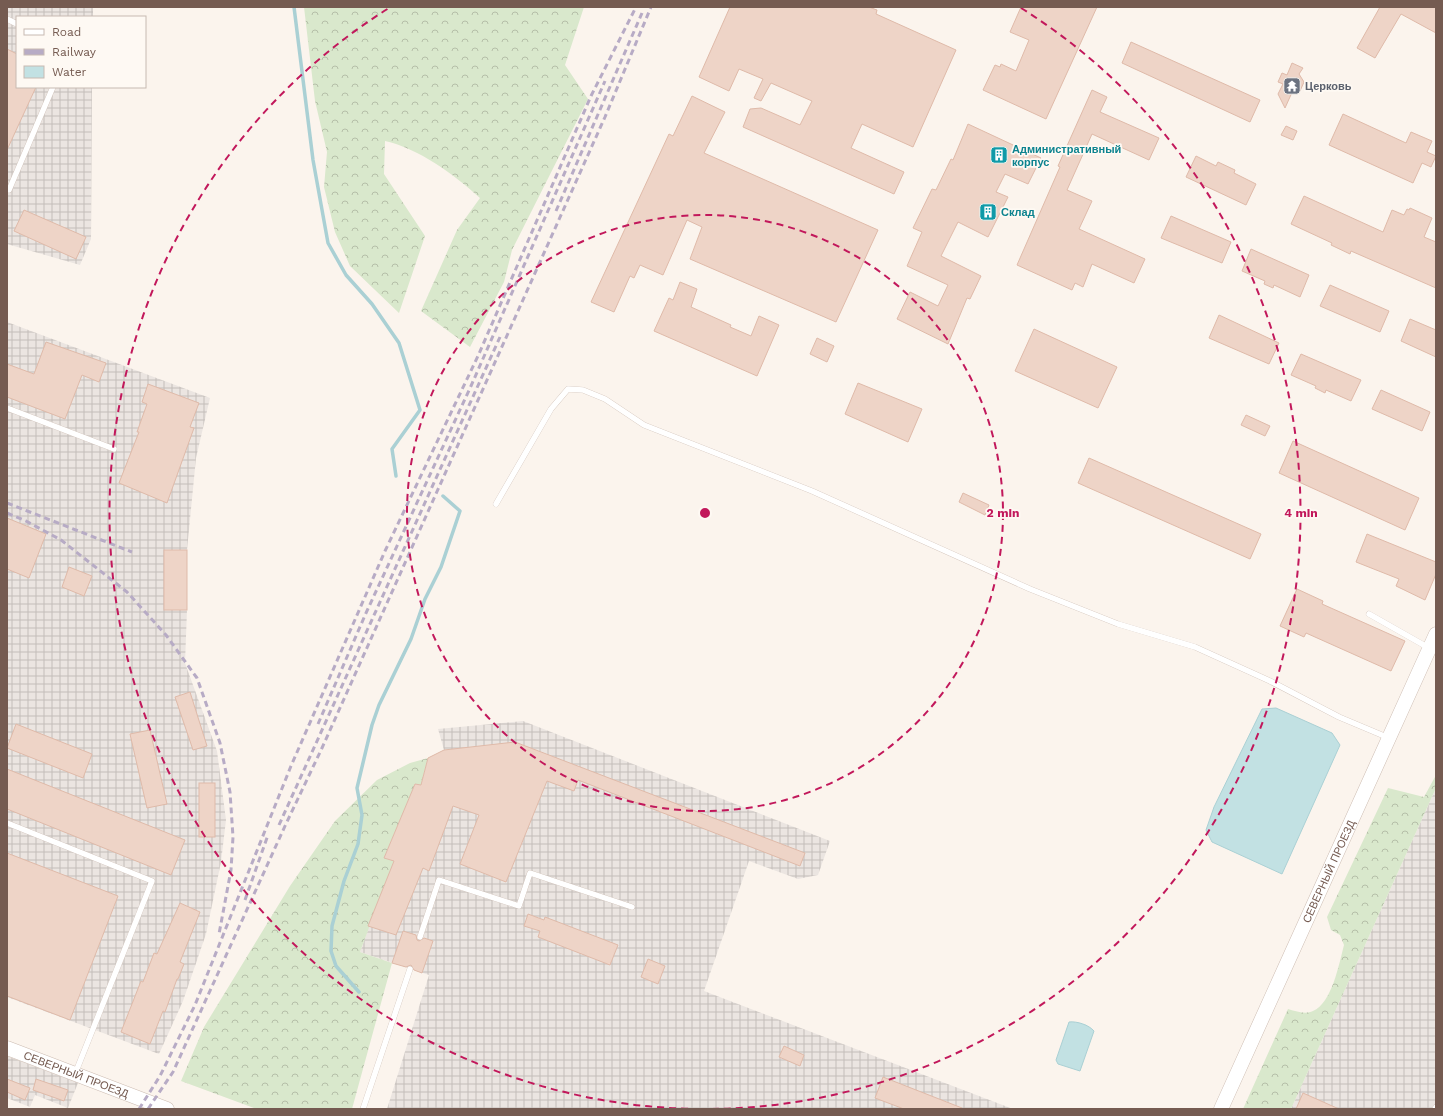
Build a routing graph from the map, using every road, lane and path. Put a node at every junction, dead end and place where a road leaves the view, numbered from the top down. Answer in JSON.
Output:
{"nodes":[{"id":1,"x":7,"y":19,"type":"edge"},
{"id":2,"x":16,"y":24,"type":"edge"},
{"id":3,"x":53,"y":88,"type":"edge"},
{"id":4,"x":9,"y":190,"type":"dead end"},
{"id":5,"x":7,"y":408,"type":"edge"},
{"id":6,"x":114,"y":449,"type":"dead end"},
{"id":7,"x":496,"y":504,"type":"dead end"},
{"id":8,"x":1369,"y":614,"type":"dead end"},
{"id":9,"x":1436,"y":634,"type":"edge"},
{"id":10,"x":1430,"y":648,"type":"junction"},
{"id":11,"x":1389,"y":738,"type":"junction"},
{"id":12,"x":7,"y":823,"type":"edge"},
{"id":13,"x":632,"y":907,"type":"dead end"},
{"id":14,"x":420,"y":937,"type":"dead end"},
{"id":15,"x":410,"y":968,"type":"dead end"},
{"id":16,"x":7,"y":1048,"type":"edge"},
{"id":17,"x":75,"y":1074,"type":"junction"},
{"id":18,"x":167,"y":1109,"type":"edge"},
{"id":19,"x":363,"y":1109,"type":"edge"},
{"id":20,"x":1221,"y":1109,"type":"edge"}],
"edges":[{"from":1,"to":2,"type":"lane"},
{"from":3,"to":4,"type":"lane"},
{"from":5,"to":6,"type":"lane"},
{"from":7,"to":11,"type":"lane"},
{"from":8,"to":10,"type":"lane"},
{"from":9,"to":10,"type":"street","name":"СЕВЕРНЫЙ ПРОЕЗД"},
{"from":10,"to":11,"type":"street","name":"СЕВЕРНЫЙ ПРОЕЗД"},
{"from":11,"to":20,"type":"street","name":"СЕВЕРНЫЙ ПРОЕЗД"},
{"from":12,"to":17,"type":"lane"},
{"from":13,"to":14,"type":"lane"},
{"from":15,"to":19,"type":"lane"},
{"from":16,"to":17,"type":"street","name":"СЕВЕРНЫЙ ПРОЕЗД"},
{"from":17,"to":18,"type":"street","name":"СЕВЕРНЫЙ ПРОЕЗД"}]}
